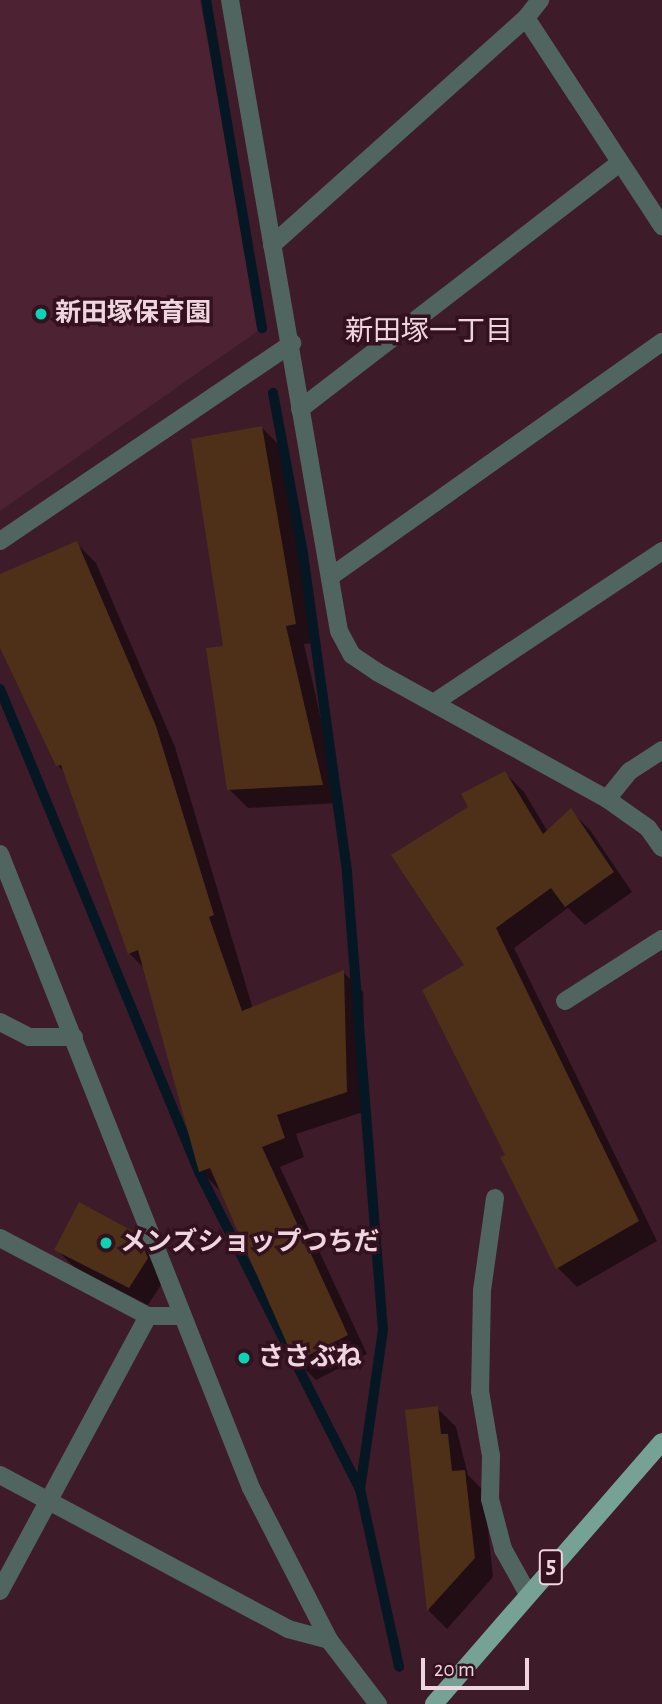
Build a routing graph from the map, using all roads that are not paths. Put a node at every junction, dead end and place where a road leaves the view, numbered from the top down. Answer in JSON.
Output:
{"nodes":[{"id":1,"x":230,"y":0,"type":"edge"},
{"id":2,"x":540,"y":0,"type":"edge"},
{"id":3,"x":526,"y":18,"type":"junction"},
{"id":4,"x":620,"y":163,"type":"junction"},
{"id":5,"x":662,"y":226,"type":"edge"},
{"id":6,"x":272,"y":246,"type":"junction"},
{"id":7,"x":662,"y":342,"type":"edge"},
{"id":8,"x":292,"y":343,"type":"junction"},
{"id":9,"x":300,"y":409,"type":"junction"},
{"id":10,"x":0,"y":541,"type":"edge"},
{"id":11,"x":662,"y":551,"type":"edge"},
{"id":12,"x":330,"y":577,"type":"junction"},
{"id":13,"x":435,"y":702,"type":"junction"},
{"id":14,"x":662,"y":750,"type":"edge"},
{"id":15,"x":607,"y":799,"type":"junction"},
{"id":16,"x":662,"y":849,"type":"edge"},
{"id":17,"x":0,"y":855,"type":"edge"},
{"id":18,"x":662,"y":939,"type":"edge"},
{"id":19,"x":565,"y":1000,"type":"dead end"},
{"id":20,"x":0,"y":1022,"type":"edge"},
{"id":21,"x":74,"y":1037,"type":"junction"},
{"id":22,"x":495,"y":1198,"type":"dead end"},
{"id":23,"x":0,"y":1238,"type":"edge"},
{"id":24,"x":148,"y":1316,"type":"junction"},
{"id":25,"x":182,"y":1316,"type":"junction"},
{"id":26,"x":659,"y":1452,"type":"edge"},
{"id":27,"x":0,"y":1475,"type":"edge"},
{"id":28,"x":48,"y":1500,"type":"junction"},
{"id":29,"x":0,"y":1591,"type":"edge"},
{"id":30,"x":528,"y":1594,"type":"junction"},
{"id":31,"x":329,"y":1640,"type":"junction"},
{"id":32,"x":442,"y":1701,"type":"edge"},
{"id":33,"x":377,"y":1704,"type":"edge"}],
"edges":[{"from":1,"to":6,"type":"street"},
{"from":2,"to":3,"type":"street"},
{"from":3,"to":4,"type":"street"},
{"from":3,"to":6,"type":"street"},
{"from":4,"to":5,"type":"street"},
{"from":4,"to":9,"type":"street"},
{"from":6,"to":8,"type":"street"},
{"from":7,"to":12,"type":"street"},
{"from":8,"to":9,"type":"street"},
{"from":8,"to":10,"type":"street"},
{"from":9,"to":12,"type":"street"},
{"from":11,"to":13,"type":"street"},
{"from":12,"to":13,"type":"street"},
{"from":13,"to":15,"type":"street"},
{"from":14,"to":15,"type":"street"},
{"from":15,"to":16,"type":"street"},
{"from":17,"to":21,"type":"street"},
{"from":18,"to":19,"type":"street"},
{"from":20,"to":21,"type":"street"},
{"from":21,"to":25,"type":"street"},
{"from":22,"to":30,"type":"street"},
{"from":23,"to":24,"type":"street"},
{"from":24,"to":25,"type":"street"},
{"from":24,"to":28,"type":"street"},
{"from":25,"to":31,"type":"street"},
{"from":26,"to":30,"type":"main road","number":"5"},
{"from":27,"to":28,"type":"street"},
{"from":28,"to":29,"type":"street"},
{"from":28,"to":31,"type":"street"},
{"from":30,"to":32,"type":"main road","number":"5"},
{"from":31,"to":33,"type":"street"}]}
